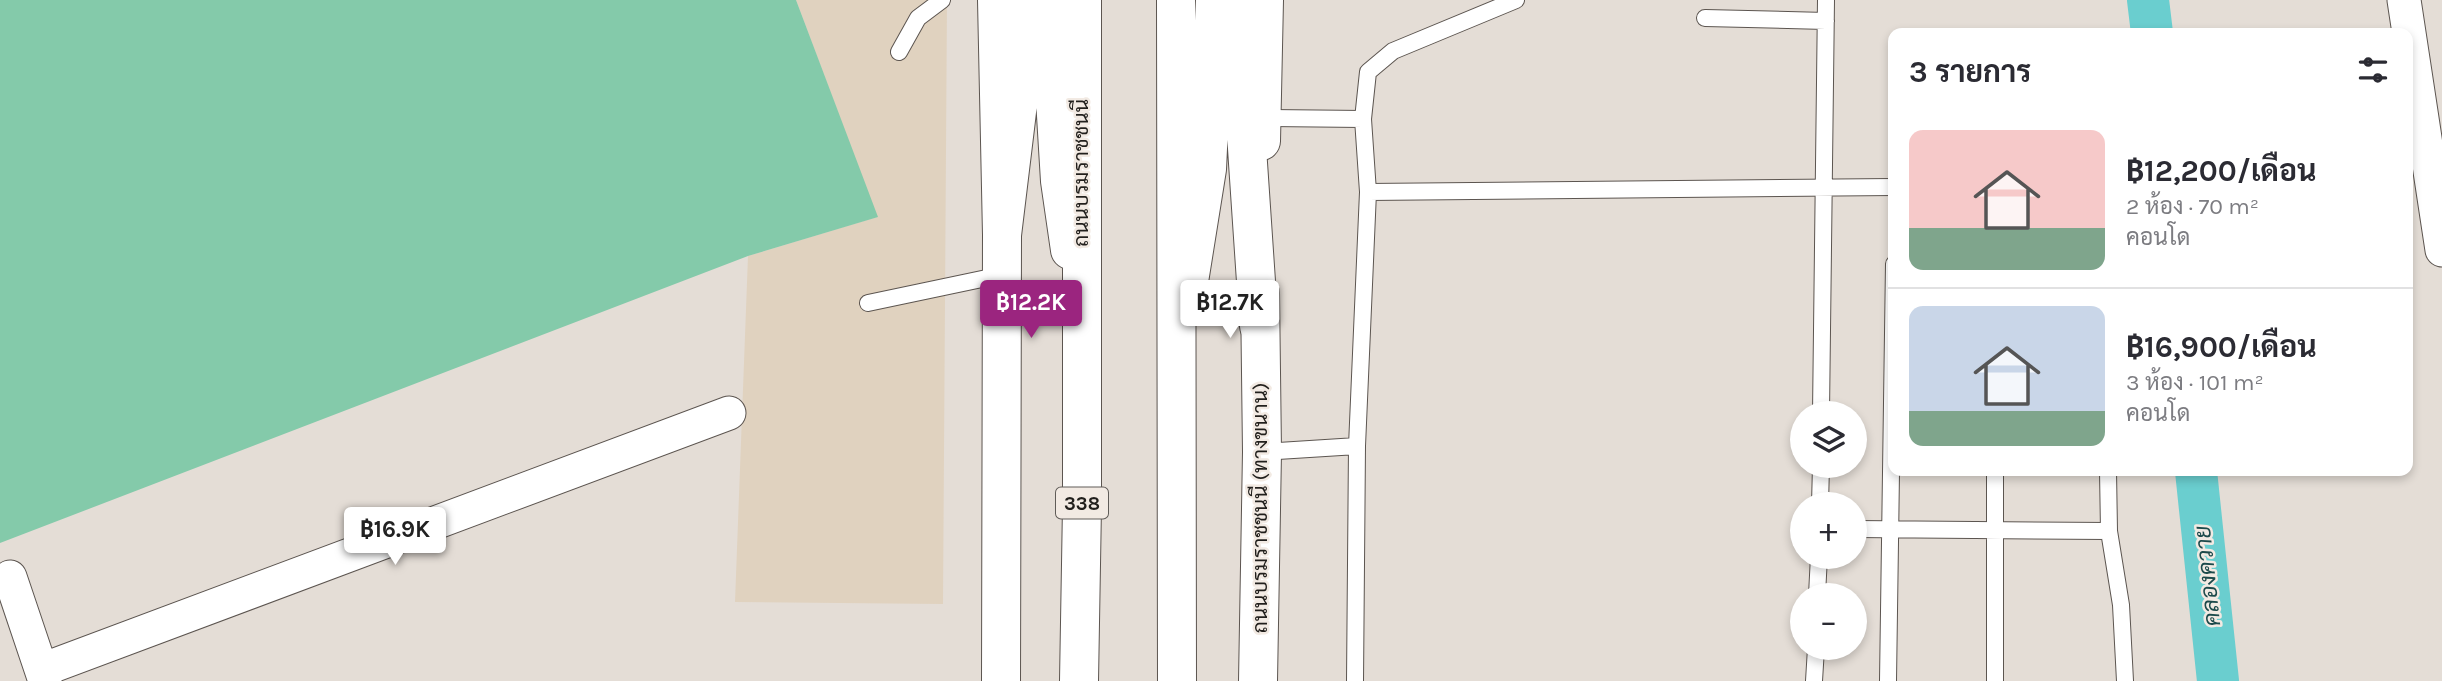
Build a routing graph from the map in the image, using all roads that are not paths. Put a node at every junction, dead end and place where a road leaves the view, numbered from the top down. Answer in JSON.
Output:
{"nodes":[{"id":1,"x":942,"y":0,"type":"edge"},
{"id":2,"x":998,"y":0,"type":"edge"},
{"id":3,"x":1021,"y":0,"type":"edge"},
{"id":4,"x":1049,"y":0,"type":"edge"},
{"id":5,"x":1082,"y":0,"type":"edge"},
{"id":6,"x":1177,"y":0,"type":"edge"},
{"id":7,"x":1215,"y":0,"type":"edge"},
{"id":8,"x":1237,"y":0,"type":"edge"},
{"id":9,"x":1264,"y":0,"type":"edge"},
{"id":10,"x":1516,"y":0,"type":"edge"},
{"id":11,"x":1826,"y":0,"type":"edge"},
{"id":12,"x":2404,"y":0,"type":"edge"},
{"id":13,"x":1705,"y":18,"type":"dead end"},
{"id":14,"x":1826,"y":21,"type":"junction"},
{"id":15,"x":2408,"y":28,"type":"edge"},
{"id":16,"x":898,"y":52,"type":"dead end"},
{"id":17,"x":2413,"y":59,"type":"edge"},
{"id":18,"x":1262,"y":118,"type":"junction"},
{"id":19,"x":1363,"y":119,"type":"junction"},
{"id":20,"x":1825,"y":186,"type":"junction"},
{"id":21,"x":1888,"y":187,"type":"edge"},
{"id":22,"x":1368,"y":192,"type":"junction"},
{"id":23,"x":1002,"y":235,"type":"junction"},
{"id":24,"x":2442,"y":250,"type":"edge"},
{"id":25,"x":1001,"y":275,"type":"junction"},
{"id":26,"x":868,"y":303,"type":"dead end"},
{"id":27,"x":1080,"y":324,"type":"junction"},
{"id":28,"x":1259,"y":326,"type":"junction"},
{"id":29,"x":1179,"y":346,"type":"junction"},
{"id":30,"x":1821,"y":401,"type":"edge"},
{"id":31,"x":729,"y":413,"type":"dead end"},
{"id":32,"x":1357,"y":446,"type":"junction"},
{"id":33,"x":1262,"y":452,"type":"junction"},
{"id":34,"x":1891,"y":476,"type":"edge"},
{"id":35,"x":1995,"y":476,"type":"edge"},
{"id":36,"x":2108,"y":476,"type":"edge"},
{"id":37,"x":1867,"y":529,"type":"edge"},
{"id":38,"x":1890,"y":529,"type":"junction"},
{"id":39,"x":1994,"y":530,"type":"junction"},
{"id":40,"x":2109,"y":531,"type":"junction"},
{"id":41,"x":10,"y":577,"type":"dead end"},
{"id":42,"x":1815,"y":660,"type":"edge"},
{"id":43,"x":44,"y":676,"type":"edge"},
{"id":44,"x":1000,"y":681,"type":"edge"},
{"id":45,"x":1079,"y":681,"type":"edge"},
{"id":46,"x":1177,"y":681,"type":"edge"},
{"id":47,"x":1258,"y":681,"type":"edge"},
{"id":48,"x":1355,"y":681,"type":"edge"},
{"id":49,"x":1814,"y":681,"type":"edge"},
{"id":50,"x":1888,"y":681,"type":"edge"},
{"id":51,"x":1995,"y":681,"type":"edge"},
{"id":52,"x":2125,"y":681,"type":"edge"}],
"edges":[{"from":1,"to":16,"type":"lane"},
{"from":2,"to":23,"type":"main road"},
{"from":3,"to":23,"type":"main road"},
{"from":4,"to":27,"type":"main road","number":"338"},
{"from":5,"to":27,"type":"main road","name":"ถนนบรมราชชนนี","number":"338"},
{"from":6,"to":29,"type":"main road"},
{"from":7,"to":29,"type":"main road"},
{"from":8,"to":28,"type":"main road"},
{"from":9,"to":18,"type":"main road","name":"ถนนบรมราชชนนี (ทางขนาน)"},
{"from":10,"to":19,"type":"lane"},
{"from":11,"to":14,"type":"lane"},
{"from":12,"to":15,"type":"street"},
{"from":13,"to":14,"type":"lane"},
{"from":14,"to":20,"type":"lane"},
{"from":17,"to":24,"type":"street"},
{"from":18,"to":19,"type":"lane"},
{"from":18,"to":28,"type":"main road","name":"ถนนบรมราชชนนี (ทางขนาน)"},
{"from":19,"to":22,"type":"lane"},
{"from":20,"to":21,"type":"lane"},
{"from":20,"to":22,"type":"lane"},
{"from":20,"to":30,"type":"lane"},
{"from":22,"to":32,"type":"lane"},
{"from":23,"to":25,"type":"main road"},
{"from":25,"to":26,"type":"lane"},
{"from":25,"to":44,"type":"main road"},
{"from":27,"to":45,"type":"main road","name":"ถนนบรมราชชนนี","number":"338"},
{"from":28,"to":33,"type":"main road","name":"ถนนบรมราชชนนี (ทางขนาน)"},
{"from":29,"to":46,"type":"main road"},
{"from":31,"to":43,"type":"street"},
{"from":32,"to":33,"type":"lane"},
{"from":32,"to":48,"type":"lane"},
{"from":33,"to":47,"type":"main road","name":"ถนนบรมราชชนนี (ทางขนาน)"},
{"from":34,"to":38,"type":"lane"},
{"from":35,"to":39,"type":"lane"},
{"from":36,"to":40,"type":"lane"},
{"from":37,"to":38,"type":"lane"},
{"from":38,"to":39,"type":"lane"},
{"from":38,"to":50,"type":"lane"},
{"from":39,"to":40,"type":"lane"},
{"from":39,"to":51,"type":"lane"},
{"from":40,"to":52,"type":"lane"},
{"from":41,"to":43,"type":"street"},
{"from":42,"to":49,"type":"lane"}]}
